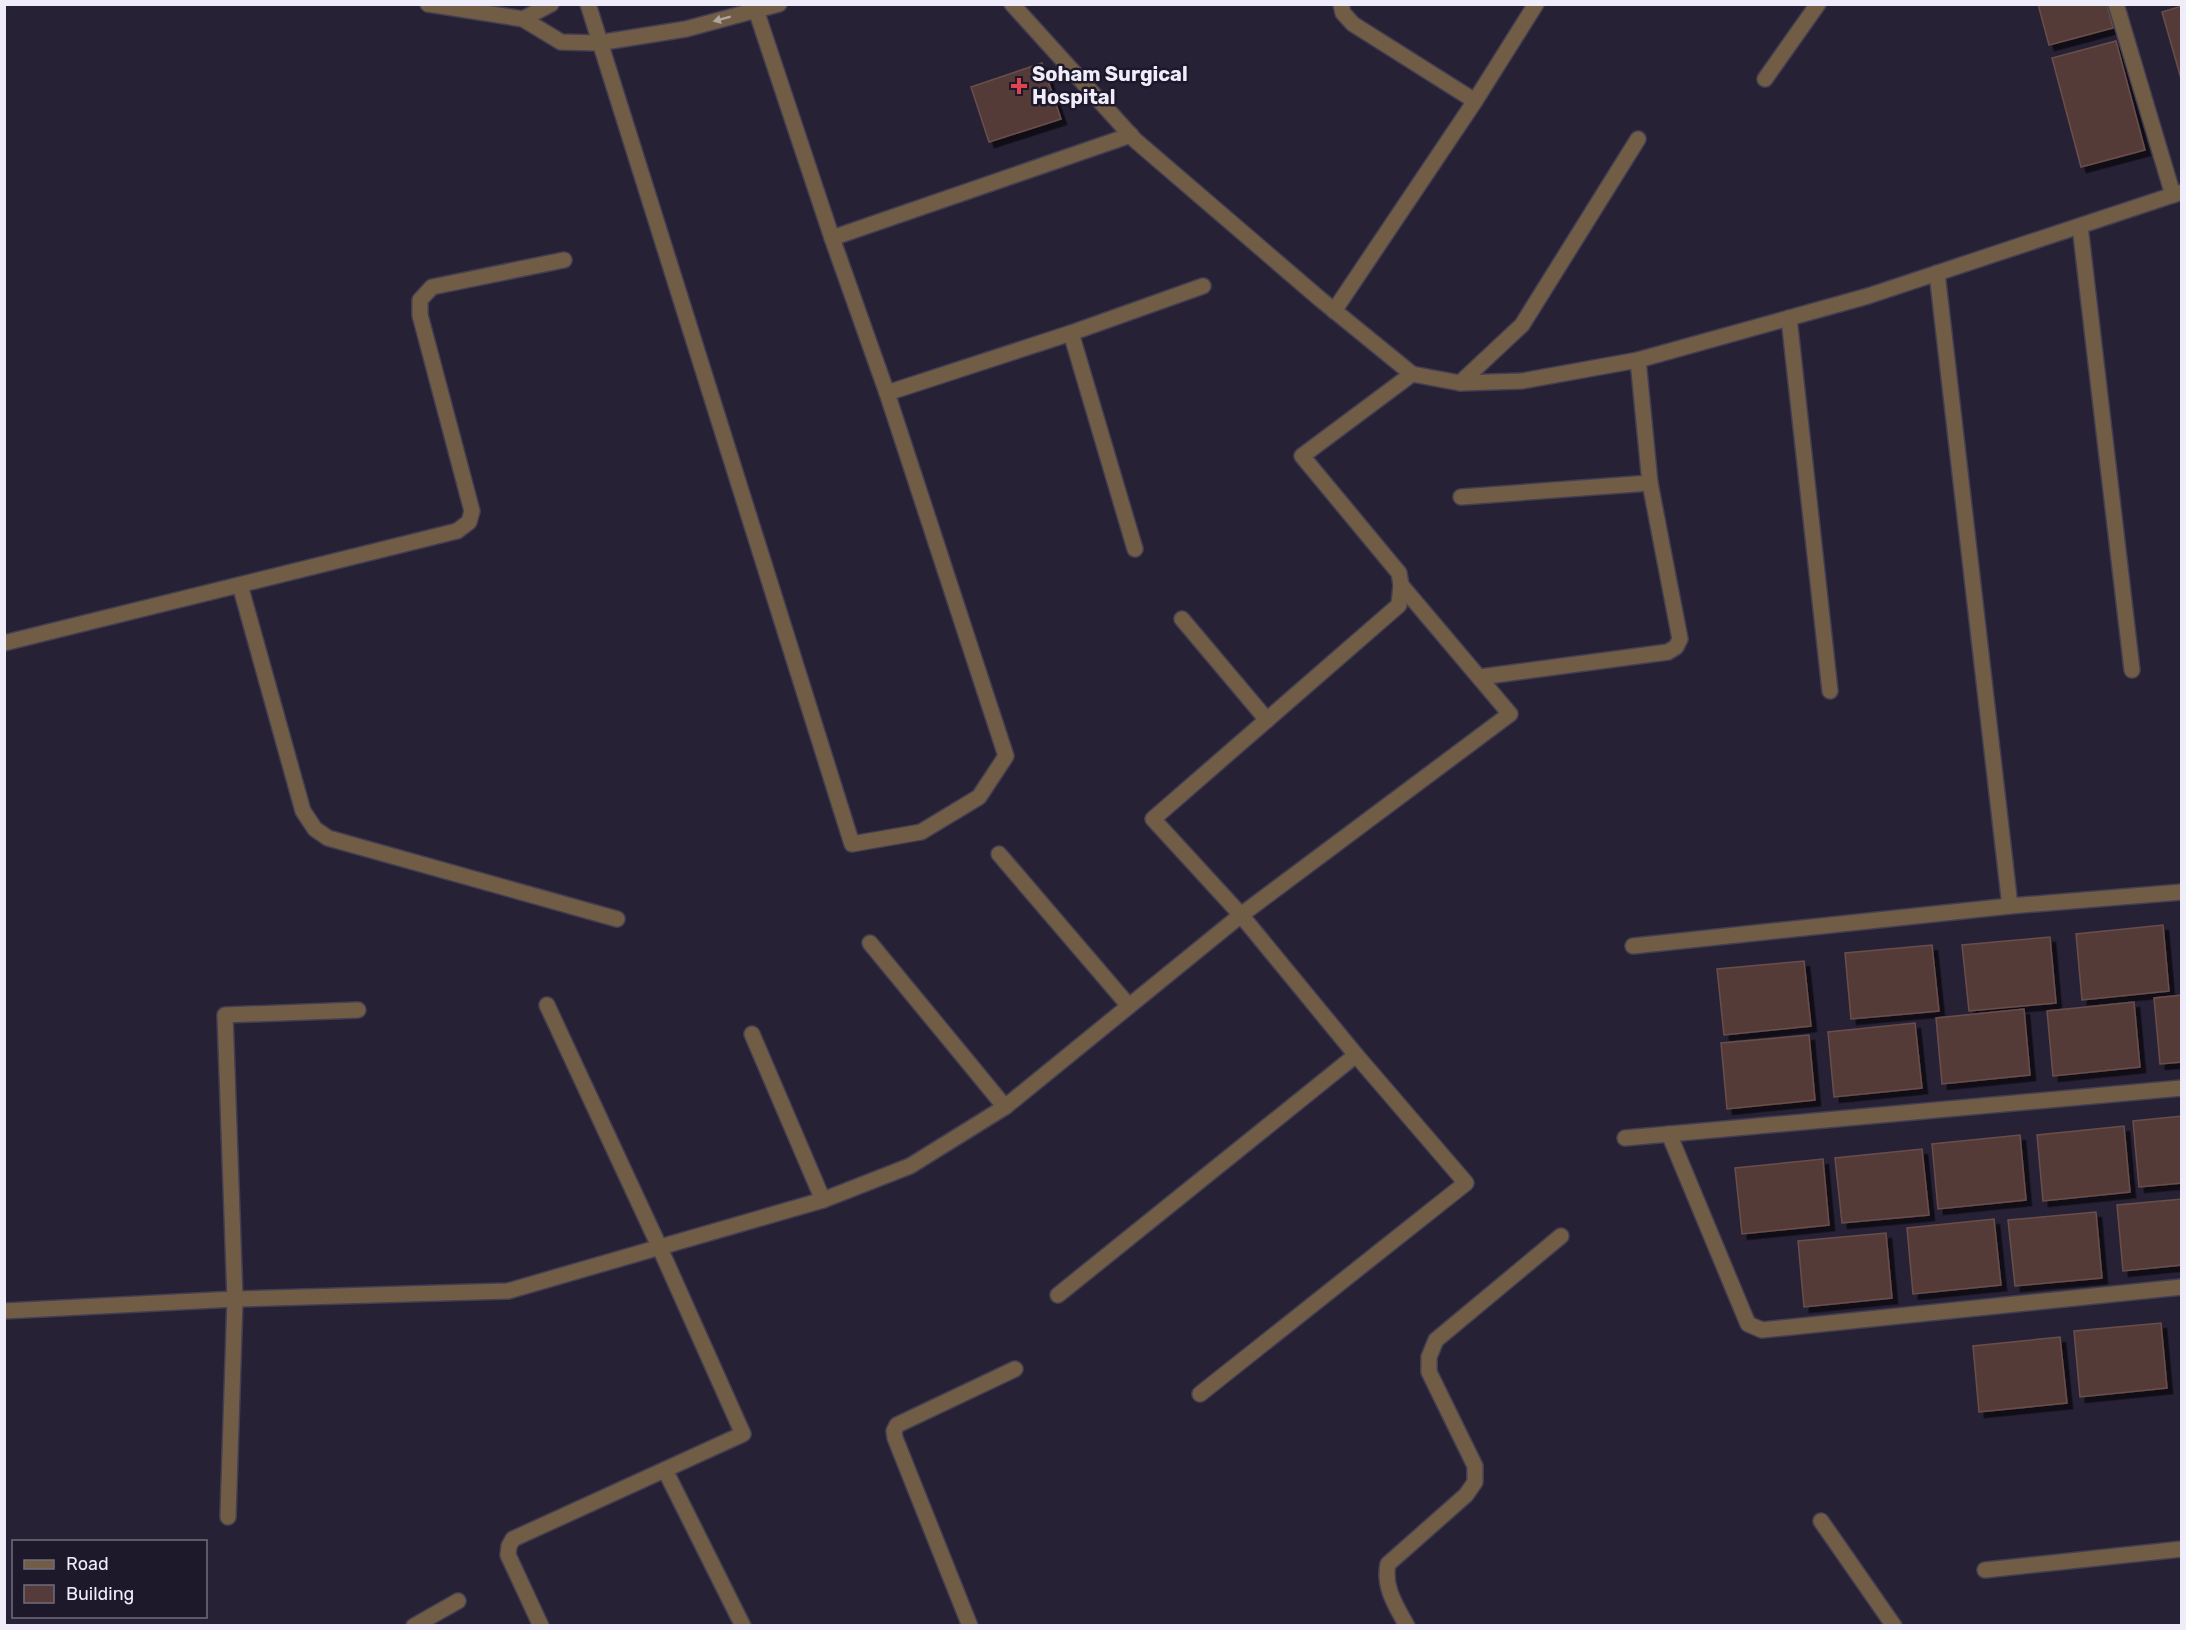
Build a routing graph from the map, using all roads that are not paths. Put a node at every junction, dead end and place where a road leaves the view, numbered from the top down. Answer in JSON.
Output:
{"nodes":[{"id":1,"x":428,"y":4,"type":"edge"},
{"id":2,"x":551,"y":4,"type":"edge"},
{"id":3,"x":588,"y":4,"type":"edge"},
{"id":4,"x":779,"y":4,"type":"edge"},
{"id":5,"x":1012,"y":4,"type":"edge"},
{"id":6,"x":1341,"y":4,"type":"edge"},
{"id":7,"x":1536,"y":4,"type":"edge"},
{"id":8,"x":1818,"y":4,"type":"edge"},
{"id":9,"x":2116,"y":4,"type":"edge"},
{"id":10,"x":755,"y":7,"type":"edge"},
{"id":11,"x":523,"y":19,"type":"junction"},
{"id":12,"x":598,"y":43,"type":"junction"},
{"id":13,"x":1766,"y":79,"type":"dead end"},
{"id":14,"x":1475,"y":101,"type":"junction"},
{"id":15,"x":1131,"y":135,"type":"junction"},
{"id":16,"x":1638,"y":139,"type":"dead end"},
{"id":17,"x":2177,"y":194,"type":"edge"},
{"id":18,"x":2080,"y":226,"type":"junction"},
{"id":19,"x":832,"y":238,"type":"junction"},
{"id":20,"x":564,"y":260,"type":"dead end"},
{"id":21,"x":1937,"y":273,"type":"junction"},
{"id":22,"x":1203,"y":286,"type":"dead end"},
{"id":23,"x":1334,"y":310,"type":"junction"},
{"id":24,"x":1789,"y":318,"type":"junction"},
{"id":25,"x":1071,"y":333,"type":"junction"},
{"id":26,"x":1638,"y":360,"type":"junction"},
{"id":27,"x":1412,"y":374,"type":"junction"},
{"id":28,"x":1460,"y":383,"type":"junction"},
{"id":29,"x":887,"y":393,"type":"junction"},
{"id":30,"x":1650,"y":483,"type":"junction"},
{"id":31,"x":1461,"y":497,"type":"dead end"},
{"id":32,"x":1135,"y":549,"type":"dead end"},
{"id":33,"x":240,"y":585,"type":"junction"},
{"id":34,"x":1401,"y":585,"type":"junction"},
{"id":35,"x":1182,"y":619,"type":"dead end"},
{"id":36,"x":4,"y":643,"type":"edge"},
{"id":37,"x":2132,"y":670,"type":"dead end"},
{"id":38,"x":1480,"y":677,"type":"junction"},
{"id":39,"x":1830,"y":691,"type":"dead end"},
{"id":40,"x":1267,"y":720,"type":"junction"},
{"id":41,"x":999,"y":854,"type":"dead end"},
{"id":42,"x":2181,"y":892,"type":"edge"},
{"id":43,"x":2010,"y":906,"type":"junction"},
{"id":44,"x":1241,"y":915,"type":"junction"},
{"id":45,"x":617,"y":919,"type":"dead end"},
{"id":46,"x":870,"y":943,"type":"dead end"},
{"id":47,"x":1633,"y":946,"type":"dead end"},
{"id":48,"x":547,"y":1005,"type":"dead end"},
{"id":49,"x":1129,"y":1006,"type":"junction"},
{"id":50,"x":358,"y":1010,"type":"dead end"},
{"id":51,"x":752,"y":1034,"type":"dead end"},
{"id":52,"x":1356,"y":1055,"type":"junction"},
{"id":53,"x":2181,"y":1088,"type":"edge"},
{"id":54,"x":1005,"y":1107,"type":"junction"},
{"id":55,"x":1669,"y":1134,"type":"junction"},
{"id":56,"x":1625,"y":1138,"type":"dead end"},
{"id":57,"x":823,"y":1200,"type":"junction"},
{"id":58,"x":1562,"y":1236,"type":"dead end"},
{"id":59,"x":659,"y":1246,"type":"junction"},
{"id":60,"x":2181,"y":1287,"type":"edge"},
{"id":61,"x":1058,"y":1295,"type":"dead end"},
{"id":62,"x":235,"y":1299,"type":"junction"},
{"id":63,"x":4,"y":1311,"type":"edge"},
{"id":64,"x":1015,"y":1369,"type":"dead end"},
{"id":65,"x":1200,"y":1394,"type":"dead end"},
{"id":66,"x":665,"y":1470,"type":"junction"},
{"id":67,"x":228,"y":1517,"type":"dead end"},
{"id":68,"x":1821,"y":1521,"type":"dead end"},
{"id":69,"x":2181,"y":1549,"type":"edge"},
{"id":70,"x":1985,"y":1570,"type":"dead end"},
{"id":71,"x":458,"y":1601,"type":"dead end"},
{"id":72,"x":414,"y":1626,"type":"edge"},
{"id":73,"x":541,"y":1626,"type":"edge"},
{"id":74,"x":743,"y":1626,"type":"edge"},
{"id":75,"x":970,"y":1626,"type":"edge"},
{"id":76,"x":1407,"y":1626,"type":"edge"},
{"id":77,"x":1894,"y":1626,"type":"edge"}],
"edges":[{"from":1,"to":11,"type":"street"},
{"from":2,"to":11,"type":"street"},
{"from":3,"to":12,"type":"street"},
{"from":4,"to":10,"type":"street"},
{"from":5,"to":15,"type":"street"},
{"from":6,"to":14,"type":"street"},
{"from":7,"to":14,"type":"street"},
{"from":8,"to":13,"type":"street"},
{"from":9,"to":17,"type":"street"},
{"from":10,"to":12,"type":"street","one_way":true},
{"from":10,"to":19,"type":"street"},
{"from":11,"to":12,"type":"street"},
{"from":12,"to":29,"type":"street"},
{"from":14,"to":23,"type":"street"},
{"from":15,"to":19,"type":"street"},
{"from":15,"to":23,"type":"street"},
{"from":16,"to":28,"type":"street"},
{"from":17,"to":18,"type":"street"},
{"from":18,"to":21,"type":"street"},
{"from":18,"to":37,"type":"street"},
{"from":19,"to":29,"type":"street"},
{"from":20,"to":33,"type":"street"},
{"from":21,"to":24,"type":"street"},
{"from":21,"to":43,"type":"street"},
{"from":22,"to":25,"type":"street"},
{"from":23,"to":27,"type":"street"},
{"from":24,"to":26,"type":"street"},
{"from":24,"to":39,"type":"street"},
{"from":25,"to":29,"type":"street"},
{"from":25,"to":32,"type":"street"},
{"from":26,"to":28,"type":"street"},
{"from":26,"to":30,"type":"street"},
{"from":27,"to":28,"type":"street"},
{"from":27,"to":34,"type":"street"},
{"from":30,"to":31,"type":"street"},
{"from":30,"to":38,"type":"street"},
{"from":33,"to":36,"type":"street"},
{"from":33,"to":45,"type":"street"},
{"from":34,"to":38,"type":"street"},
{"from":34,"to":40,"type":"street"},
{"from":35,"to":40,"type":"street"},
{"from":38,"to":44,"type":"street"},
{"from":40,"to":44,"type":"street"},
{"from":41,"to":49,"type":"street"},
{"from":42,"to":43,"type":"street"},
{"from":43,"to":47,"type":"street"},
{"from":44,"to":49,"type":"street"},
{"from":44,"to":52,"type":"street"},
{"from":46,"to":54,"type":"street"},
{"from":48,"to":59,"type":"street"},
{"from":49,"to":54,"type":"street"},
{"from":50,"to":62,"type":"street"},
{"from":51,"to":57,"type":"street"},
{"from":52,"to":61,"type":"street"},
{"from":52,"to":65,"type":"street"},
{"from":53,"to":55,"type":"street"},
{"from":54,"to":57,"type":"street"},
{"from":55,"to":56,"type":"street"},
{"from":55,"to":60,"type":"street"},
{"from":57,"to":59,"type":"street"},
{"from":58,"to":76,"type":"street"},
{"from":59,"to":62,"type":"street"},
{"from":59,"to":66,"type":"street"},
{"from":62,"to":63,"type":"street"},
{"from":62,"to":67,"type":"street"},
{"from":64,"to":75,"type":"street"},
{"from":66,"to":73,"type":"street"},
{"from":66,"to":74,"type":"street"},
{"from":68,"to":77,"type":"street"},
{"from":69,"to":70,"type":"street"},
{"from":71,"to":72,"type":"street"}]}
